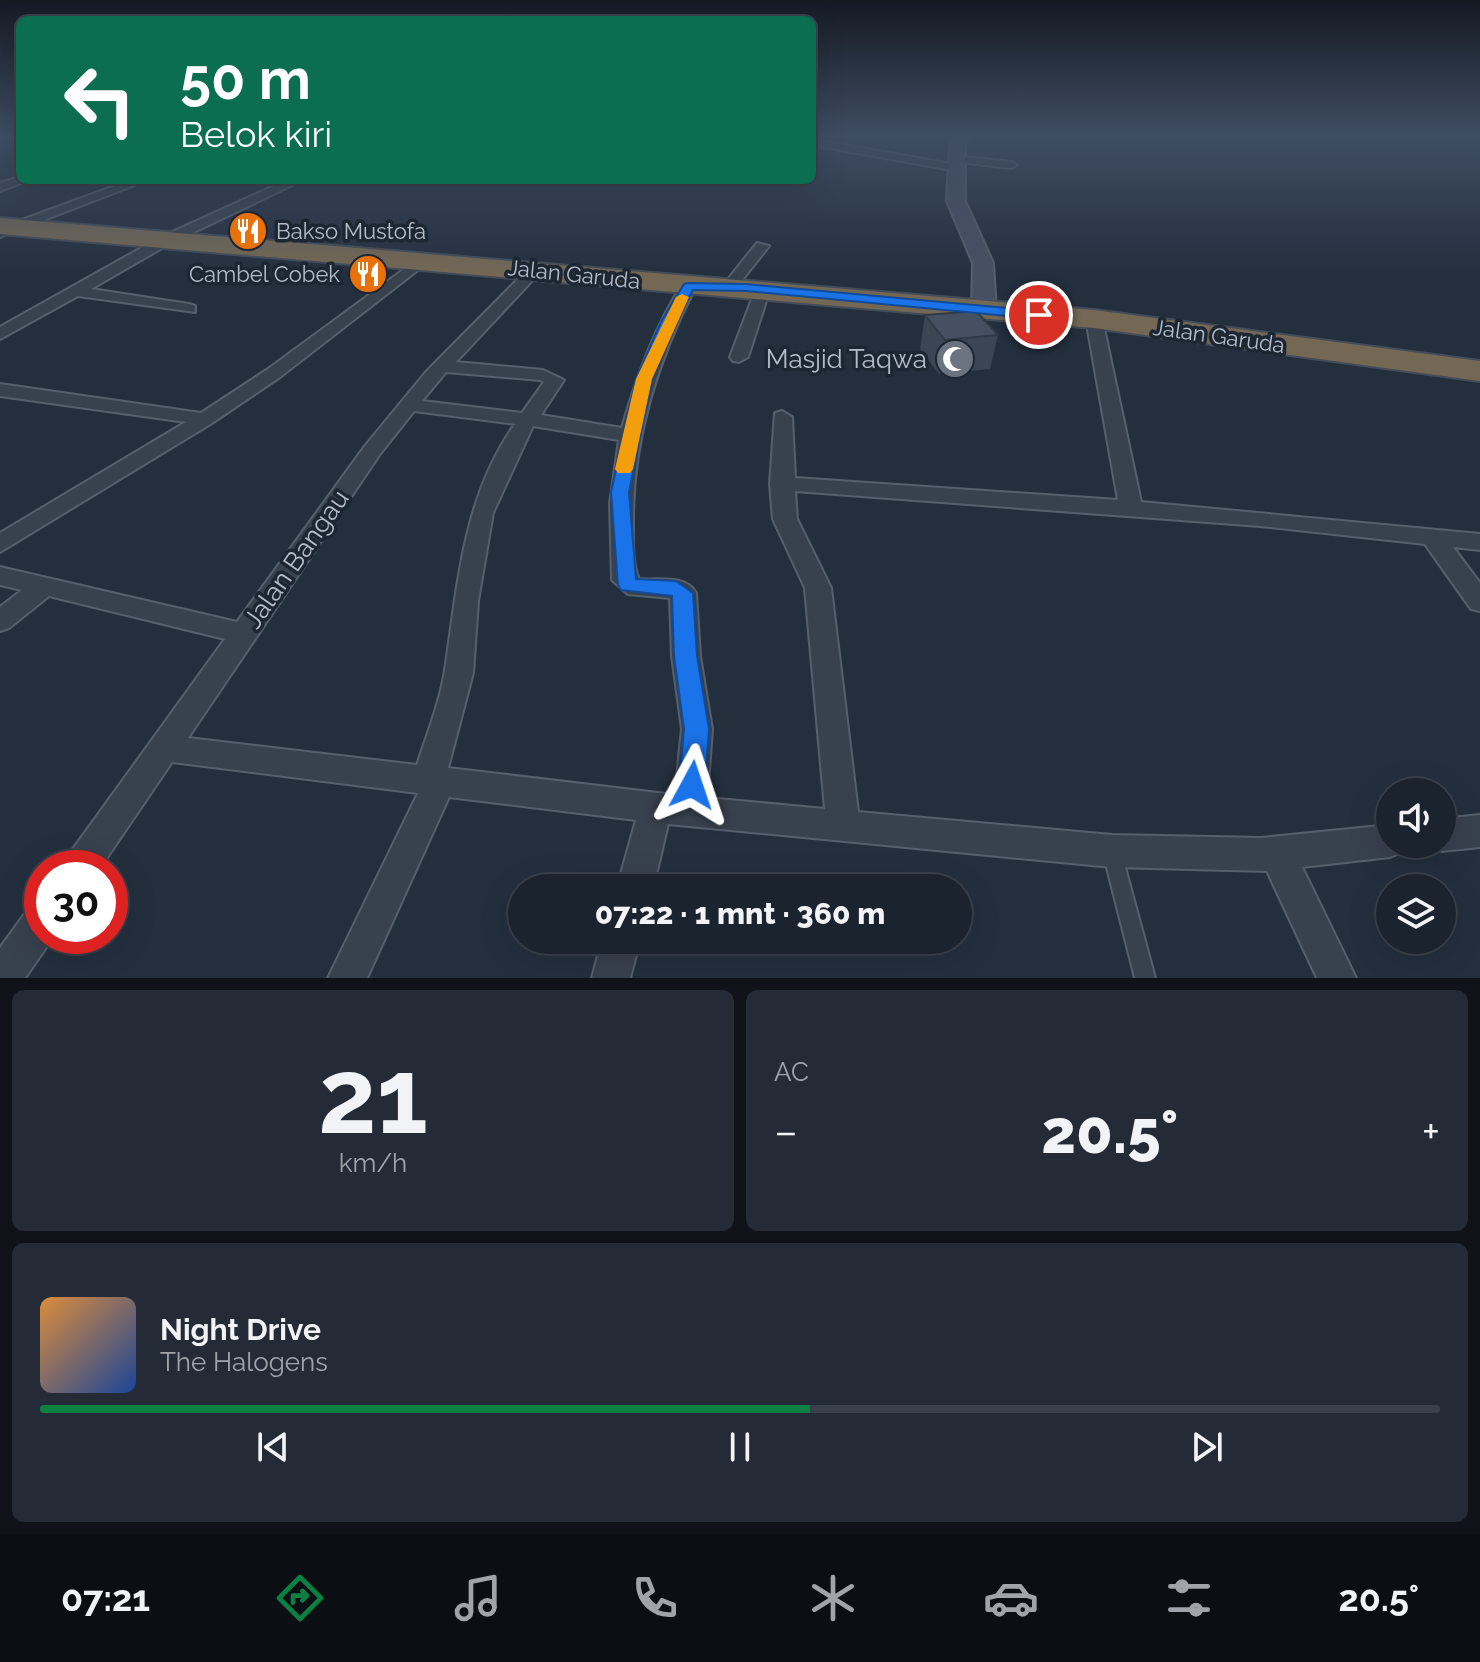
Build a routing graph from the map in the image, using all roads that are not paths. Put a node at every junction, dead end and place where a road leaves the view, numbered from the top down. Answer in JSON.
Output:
{"nodes":[{"id":1,"x":957,"y":182,"type":"edge"},
{"id":2,"x":131,"y":184,"type":"edge"},
{"id":3,"x":288,"y":184,"type":"edge"},
{"id":4,"x":4,"y":229,"type":"edge"},
{"id":5,"x":164,"y":241,"type":"junction"},
{"id":6,"x":762,"y":246,"type":"dead end"},
{"id":7,"x":422,"y":260,"type":"junction"},
{"id":8,"x":536,"y":269,"type":"junction"},
{"id":9,"x":688,"y":286,"type":"junction"},
{"id":10,"x":730,"y":286,"type":"junction"},
{"id":11,"x":762,"y":289,"type":"junction"},
{"id":12,"x":75,"y":291,"type":"junction"},
{"id":13,"x":189,"y":309,"type":"dead end"},
{"id":14,"x":984,"y":311,"type":"junction"},
{"id":15,"x":1094,"y":319,"type":"junction"},
{"id":16,"x":0,"y":334,"type":"edge"},
{"id":17,"x":739,"y":357,"type":"dead end"},
{"id":18,"x":443,"y":366,"type":"junction"},
{"id":19,"x":1480,"y":371,"type":"edge"},
{"id":20,"x":0,"y":390,"type":"edge"},
{"id":21,"x":410,"y":405,"type":"junction"},
{"id":22,"x":782,"y":417,"type":"dead end"},
{"id":23,"x":205,"y":419,"type":"junction"},
{"id":24,"x":527,"y":421,"type":"junction"},
{"id":25,"x":630,"y":436,"type":"junction"},
{"id":26,"x":781,"y":484,"type":"junction"},
{"id":27,"x":1131,"y":510,"type":"junction"},
{"id":28,"x":1432,"y":536,"type":"junction"},
{"id":29,"x":1480,"y":542,"type":"edge"},
{"id":30,"x":0,"y":544,"type":"edge"},
{"id":31,"x":0,"y":576,"type":"edge"},
{"id":32,"x":44,"y":587,"type":"junction"},
{"id":33,"x":1480,"y":602,"type":"edge"},
{"id":34,"x":0,"y":621,"type":"edge"},
{"id":35,"x":243,"y":633,"type":"junction"},
{"id":36,"x":164,"y":748,"type":"junction"},
{"id":37,"x":433,"y":783,"type":"junction"},
{"id":38,"x":655,"y":809,"type":"junction"},
{"id":39,"x":690,"y":812,"type":"junction"},
{"id":40,"x":843,"y":828,"type":"junction"},
{"id":41,"x":1480,"y":831,"type":"edge"},
{"id":42,"x":1456,"y":834,"type":"edge"},
{"id":43,"x":1376,"y":843,"type":"edge"},
{"id":44,"x":93,"y":850,"type":"edge"},
{"id":45,"x":1112,"y":851,"type":"junction"},
{"id":46,"x":1277,"y":854,"type":"junction"},
{"id":47,"x":639,"y":874,"type":"edge"},
{"id":48,"x":24,"y":947,"type":"edge"},
{"id":49,"x":617,"y":954,"type":"edge"},
{"id":50,"x":2,"y":978,"type":"edge"},
{"id":51,"x":347,"y":978,"type":"edge"},
{"id":52,"x":611,"y":978,"type":"edge"},
{"id":53,"x":1145,"y":978,"type":"edge"},
{"id":54,"x":1337,"y":978,"type":"edge"}],
"edges":[{"from":1,"to":14,"type":"street"},
{"from":2,"to":4,"type":"street"},
{"from":3,"to":5,"type":"street"},
{"from":4,"to":5,"type":"highway","name":"Jalan Garuda"},
{"from":5,"to":7,"type":"highway","name":"Jalan Garuda"},
{"from":5,"to":12,"type":"street"},
{"from":6,"to":10,"type":"street"},
{"from":7,"to":8,"type":"highway","name":"Jalan Garuda"},
{"from":7,"to":23,"type":"street"},
{"from":8,"to":9,"type":"highway","name":"Jalan Garuda"},
{"from":8,"to":18,"type":"street","name":"Jalan Bangau"},
{"from":9,"to":10,"type":"highway","name":"Jalan Garuda"},
{"from":9,"to":25,"type":"street"},
{"from":10,"to":11,"type":"highway","name":"Jalan Garuda"},
{"from":11,"to":14,"type":"highway","name":"Jalan Garuda"},
{"from":11,"to":17,"type":"street"},
{"from":12,"to":13,"type":"street"},
{"from":12,"to":16,"type":"street"},
{"from":14,"to":15,"type":"highway","name":"Jalan Garuda"},
{"from":15,"to":19,"type":"highway","name":"Jalan Garuda"},
{"from":15,"to":27,"type":"street"},
{"from":18,"to":21,"type":"street","name":"Jalan Bangau"},
{"from":18,"to":24,"type":"street"},
{"from":20,"to":23,"type":"street"},
{"from":21,"to":24,"type":"street"},
{"from":21,"to":35,"type":"street","name":"Jalan Bangau"},
{"from":22,"to":26,"type":"street"},
{"from":23,"to":30,"type":"street"},
{"from":24,"to":25,"type":"street"},
{"from":24,"to":37,"type":"street"},
{"from":25,"to":39,"type":"street"},
{"from":26,"to":27,"type":"street"},
{"from":26,"to":40,"type":"street"},
{"from":27,"to":28,"type":"street"},
{"from":28,"to":29,"type":"street"},
{"from":28,"to":33,"type":"street"},
{"from":31,"to":32,"type":"street"},
{"from":32,"to":34,"type":"street"},
{"from":32,"to":35,"type":"street"},
{"from":35,"to":36,"type":"street","name":"Jalan Bangau"},
{"from":36,"to":37,"type":"street"},
{"from":36,"to":44,"type":"street","name":"Jalan Bangau"},
{"from":37,"to":38,"type":"street"},
{"from":37,"to":51,"type":"street"},
{"from":38,"to":39,"type":"street"},
{"from":38,"to":47,"type":"street"},
{"from":39,"to":40,"type":"street"},
{"from":40,"to":45,"type":"street"},
{"from":41,"to":42,"type":"street"},
{"from":43,"to":46,"type":"street"},
{"from":45,"to":46,"type":"street"},
{"from":45,"to":53,"type":"lane"},
{"from":46,"to":54,"type":"street"},
{"from":48,"to":50,"type":"street"},
{"from":49,"to":52,"type":"street"}]}
